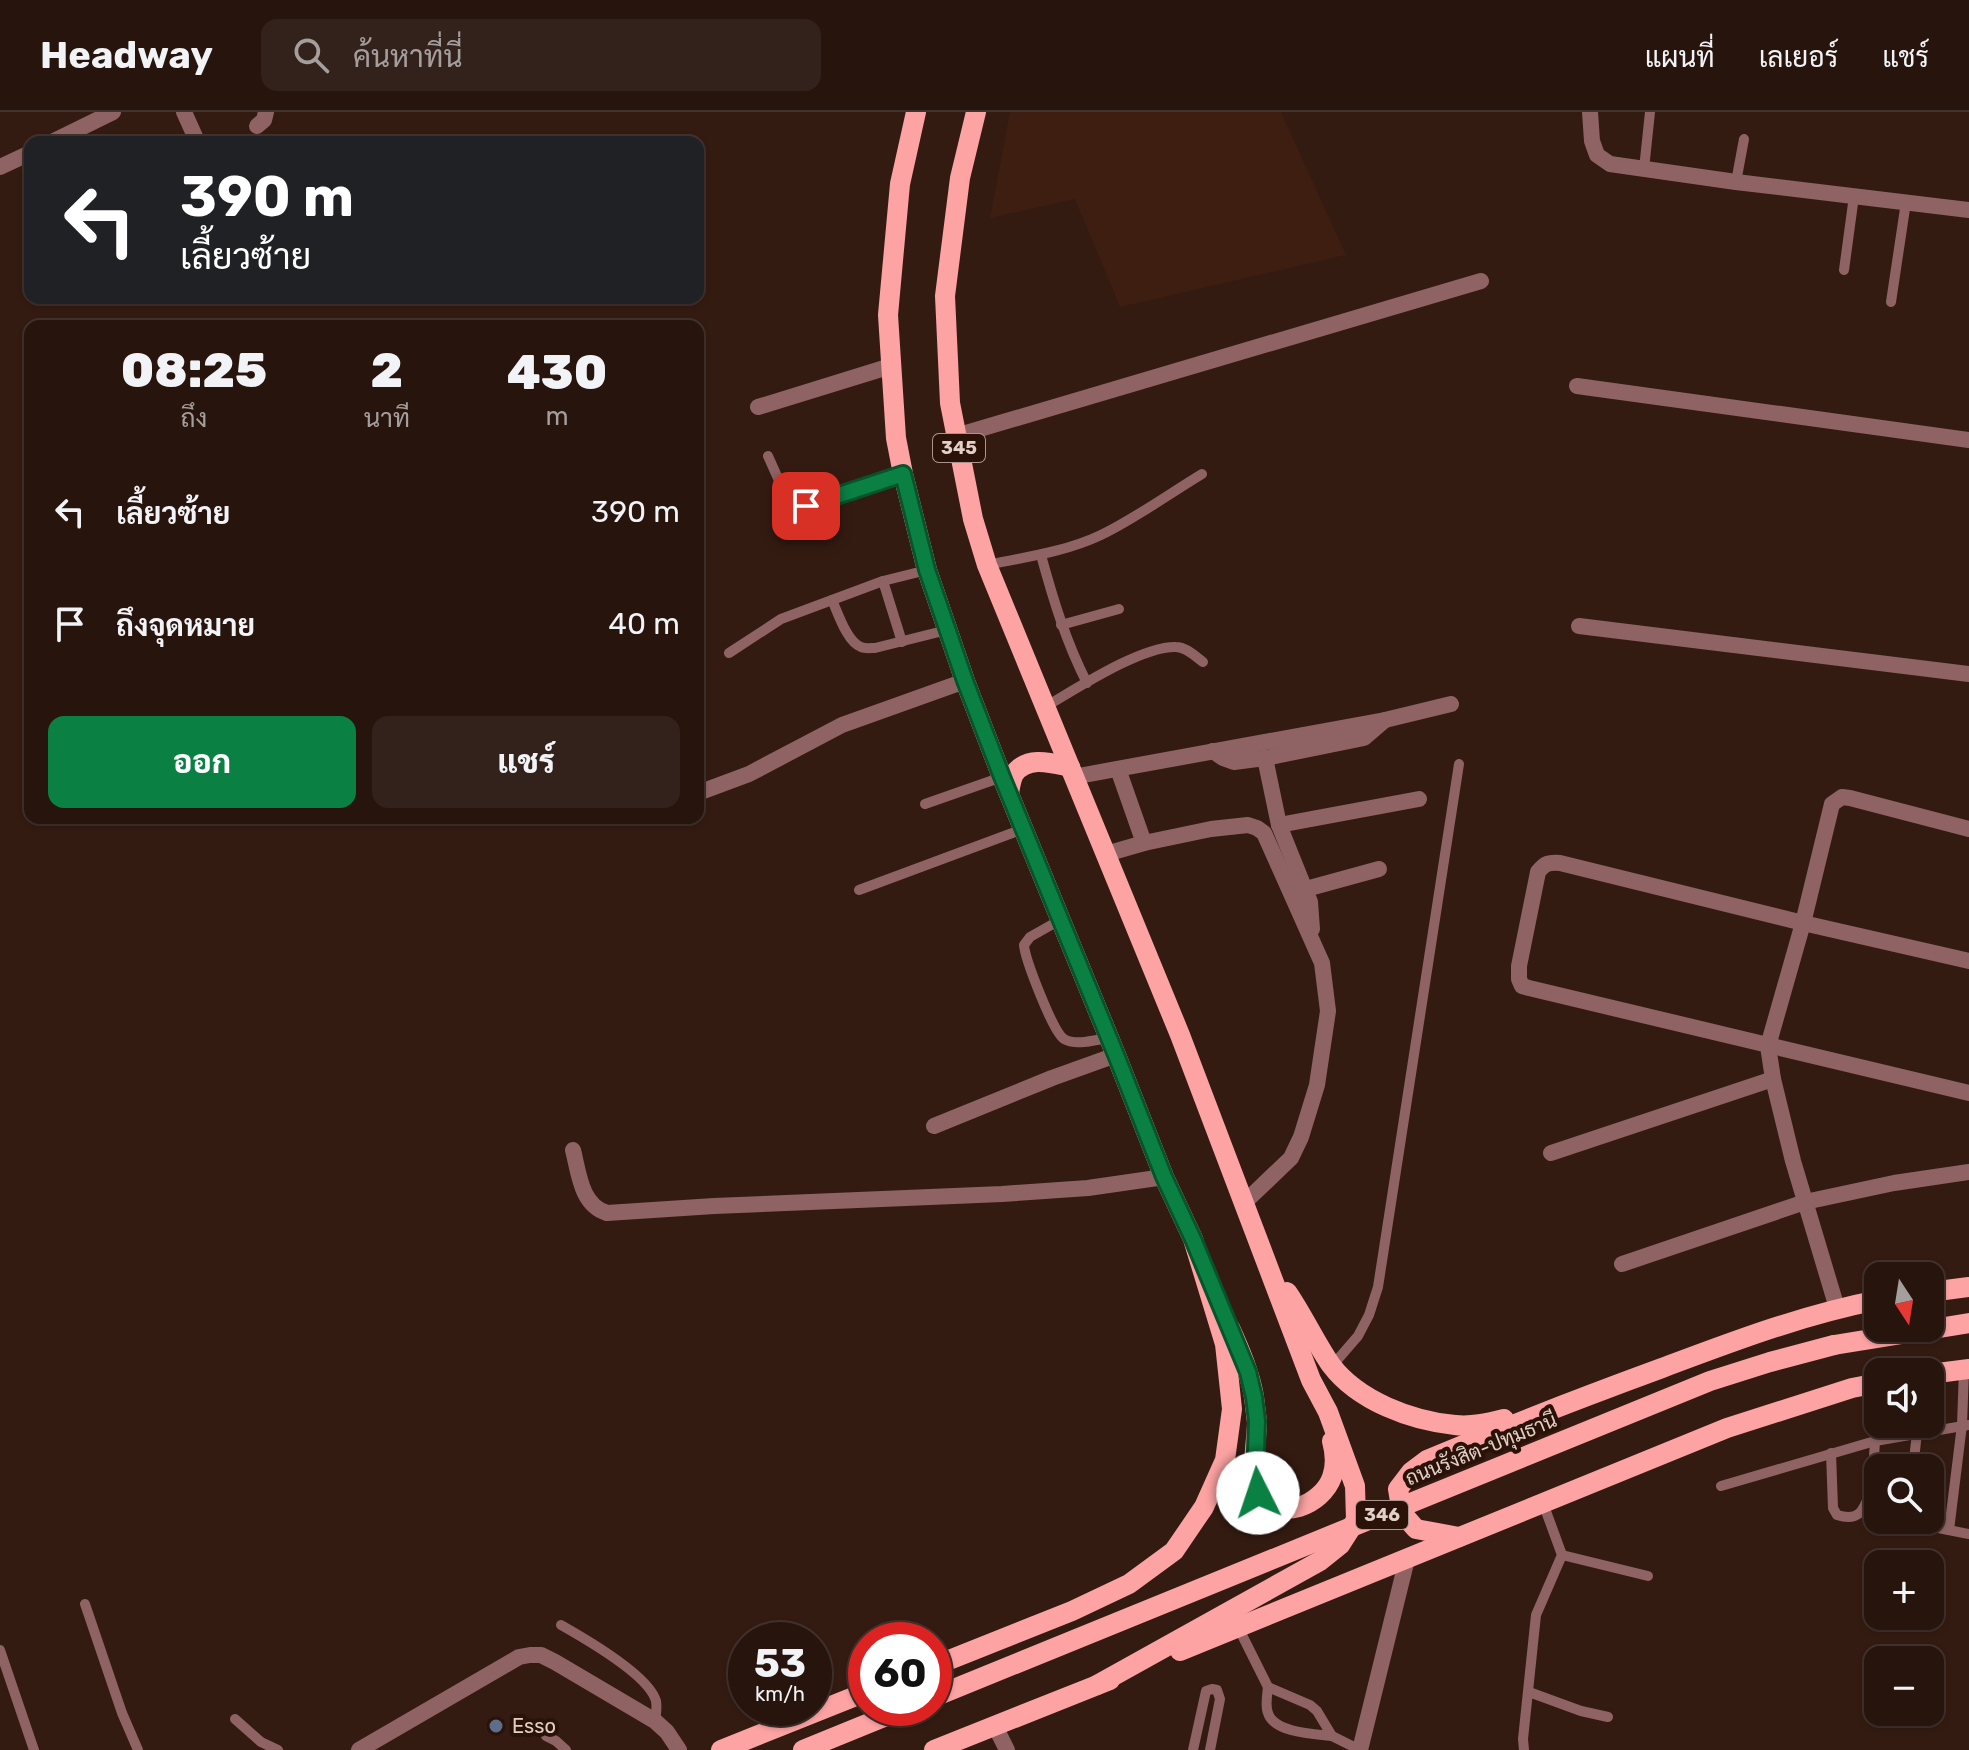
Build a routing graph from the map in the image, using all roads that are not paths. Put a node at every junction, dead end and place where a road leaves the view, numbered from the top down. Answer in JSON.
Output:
{"nodes":[{"id":1,"x":113,"y":112,"type":"edge"},
{"id":2,"x":184,"y":112,"type":"edge"},
{"id":3,"x":916,"y":112,"type":"edge"},
{"id":4,"x":976,"y":112,"type":"edge"},
{"id":5,"x":1590,"y":112,"type":"edge"},
{"id":6,"x":1650,"y":112,"type":"edge"},
{"id":7,"x":64,"y":136,"type":"edge"},
{"id":8,"x":195,"y":136,"type":"edge"},
{"id":9,"x":1744,"y":139,"type":"dead end"},
{"id":10,"x":24,"y":156,"type":"edge"},
{"id":11,"x":0,"y":167,"type":"edge"},
{"id":12,"x":1644,"y":169,"type":"junction"},
{"id":13,"x":1736,"y":182,"type":"junction"},
{"id":14,"x":1854,"y":196,"type":"junction"},
{"id":15,"x":1906,"y":202,"type":"junction"},
{"id":16,"x":1969,"y":210,"type":"edge"},
{"id":17,"x":1844,"y":270,"type":"dead end"},
{"id":18,"x":1481,"y":281,"type":"dead end"},
{"id":19,"x":1891,"y":302,"type":"dead end"},
{"id":20,"x":891,"y":366,"type":"junction"},
{"id":21,"x":1577,"y":386,"type":"dead end"},
{"id":22,"x":758,"y":407,"type":"dead end"},
{"id":23,"x":956,"y":436,"type":"junction"},
{"id":24,"x":1969,"y":440,"type":"edge"},
{"id":25,"x":768,"y":456,"type":"dead end"},
{"id":26,"x":903,"y":474,"type":"junction"},
{"id":27,"x":1202,"y":474,"type":"dead end"},
{"id":28,"x":1041,"y":555,"type":"junction"},
{"id":29,"x":987,"y":565,"type":"junction"},
{"id":30,"x":927,"y":570,"type":"junction"},
{"id":31,"x":883,"y":581,"type":"junction"},
{"id":32,"x":832,"y":600,"type":"junction"},
{"id":33,"x":1119,"y":609,"type":"dead end"},
{"id":34,"x":1061,"y":625,"type":"junction"},
{"id":35,"x":1579,"y":626,"type":"dead end"},
{"id":36,"x":947,"y":630,"type":"junction"},
{"id":37,"x":902,"y":642,"type":"junction"},
{"id":38,"x":729,"y":653,"type":"dead end"},
{"id":39,"x":1203,"y":662,"type":"dead end"},
{"id":40,"x":1969,"y":674,"type":"edge"},
{"id":41,"x":965,"y":681,"type":"junction"},
{"id":42,"x":1087,"y":683,"type":"junction"},
{"id":43,"x":1451,"y":704,"type":"dead end"},
{"id":44,"x":1045,"y":707,"type":"junction"},
{"id":45,"x":1385,"y":720,"type":"junction"},
{"id":46,"x":1213,"y":751,"type":"junction"},
{"id":47,"x":1265,"y":758,"type":"junction"},
{"id":48,"x":1459,"y":764,"type":"dead end"},
{"id":49,"x":1118,"y":769,"type":"junction"},
{"id":50,"x":1072,"y":772,"type":"junction"},
{"id":51,"x":1005,"y":785,"type":"junction"},
{"id":52,"x":704,"y":791,"type":"edge"},
{"id":53,"x":1419,"y":799,"type":"dead end"},
{"id":54,"x":925,"y":804,"type":"dead end"},
{"id":55,"x":1279,"y":825,"type":"junction"},
{"id":56,"x":1023,"y":829,"type":"junction"},
{"id":57,"x":1969,"y":829,"type":"edge"},
{"id":58,"x":1144,"y":843,"type":"junction"},
{"id":59,"x":1106,"y":854,"type":"junction"},
{"id":60,"x":1379,"y":869,"type":"dead end"},
{"id":61,"x":1306,"y":889,"type":"junction"},
{"id":62,"x":859,"y":890,"type":"dead end"},
{"id":63,"x":1060,"y":920,"type":"junction"},
{"id":64,"x":1803,"y":923,"type":"junction"},
{"id":65,"x":1312,"y":939,"type":"junction"},
{"id":66,"x":1969,"y":961,"type":"edge"},
{"id":67,"x":1112,"y":1046,"type":"junction"},
{"id":68,"x":1768,"y":1046,"type":"junction"},
{"id":69,"x":1773,"y":1079,"type":"junction"},
{"id":70,"x":1969,"y":1093,"type":"edge"},
{"id":71,"x":934,"y":1126,"type":"dead end"},
{"id":72,"x":573,"y":1150,"type":"dead end"},
{"id":73,"x":1551,"y":1153,"type":"dead end"},
{"id":74,"x":1969,"y":1172,"type":"edge"},
{"id":75,"x":1164,"y":1177,"type":"junction"},
{"id":76,"x":1245,"y":1202,"type":"junction"},
{"id":77,"x":1805,"y":1202,"type":"junction"},
{"id":78,"x":1193,"y":1239,"type":"junction"},
{"id":79,"x":1267,"y":1262,"type":"junction"},
{"id":80,"x":1622,"y":1264,"type":"dead end"},
{"id":81,"x":1969,"y":1287,"type":"edge"},
{"id":82,"x":1944,"y":1290,"type":"edge"},
{"id":83,"x":1864,"y":1303,"type":"edge"},
{"id":84,"x":1837,"y":1308,"type":"junction"},
{"id":85,"x":1969,"y":1323,"type":"edge"},
{"id":86,"x":1332,"y":1366,"type":"junction"},
{"id":87,"x":1966,"y":1370,"type":"edge"},
{"id":88,"x":1944,"y":1372,"type":"edge"},
{"id":89,"x":1311,"y":1380,"type":"junction"},
{"id":90,"x":1864,"y":1386,"type":"edge"},
{"id":91,"x":1549,"y":1410,"type":"junction"},
{"id":92,"x":1965,"y":1425,"type":"edge"},
{"id":93,"x":1944,"y":1428,"type":"edge"},
{"id":94,"x":1891,"y":1438,"type":"edge"},
{"id":95,"x":1875,"y":1441,"type":"junction"},
{"id":96,"x":1831,"y":1453,"type":"junction"},
{"id":97,"x":1875,"y":1454,"type":"edge"},
{"id":98,"x":1721,"y":1486,"type":"dead end"},
{"id":99,"x":1543,"y":1503,"type":"junction"},
{"id":100,"x":1864,"y":1508,"type":"edge"},
{"id":101,"x":1944,"y":1529,"type":"edge"},
{"id":102,"x":1949,"y":1530,"type":"junction"},
{"id":103,"x":1969,"y":1534,"type":"edge"},
{"id":104,"x":1459,"y":1537,"type":"junction"},
{"id":105,"x":1562,"y":1555,"type":"junction"},
{"id":106,"x":1407,"y":1559,"type":"junction"},
{"id":107,"x":1648,"y":1576,"type":"dead end"},
{"id":108,"x":85,"y":1604,"type":"dead end"},
{"id":109,"x":561,"y":1625,"type":"dead end"},
{"id":110,"x":1238,"y":1627,"type":"junction"},
{"id":111,"x":0,"y":1650,"type":"edge"},
{"id":112,"x":952,"y":1659,"type":"edge"},
{"id":113,"x":1097,"y":1685,"type":"junction"},
{"id":114,"x":1268,"y":1687,"type":"junction"},
{"id":115,"x":952,"y":1690,"type":"edge"},
{"id":116,"x":1529,"y":1692,"type":"junction"},
{"id":117,"x":848,"y":1699,"type":"edge"},
{"id":118,"x":1608,"y":1717,"type":"dead end"},
{"id":119,"x":235,"y":1719,"type":"dead end"},
{"id":120,"x":655,"y":1721,"type":"junction"},
{"id":121,"x":862,"y":1726,"type":"edge"},
{"id":122,"x":995,"y":1726,"type":"junction"},
{"id":123,"x":546,"y":1736,"type":"dead end"},
{"id":124,"x":1332,"y":1736,"type":"junction"},
{"id":125,"x":34,"y":1750,"type":"edge"},
{"id":126,"x":138,"y":1750,"type":"edge"},
{"id":127,"x":278,"y":1750,"type":"edge"},
{"id":128,"x":359,"y":1750,"type":"edge"},
{"id":129,"x":566,"y":1750,"type":"edge"},
{"id":130,"x":679,"y":1750,"type":"edge"},
{"id":131,"x":721,"y":1750,"type":"edge"},
{"id":132,"x":803,"y":1750,"type":"edge"},
{"id":133,"x":934,"y":1750,"type":"edge"},
{"id":134,"x":1007,"y":1750,"type":"edge"},
{"id":135,"x":1193,"y":1750,"type":"edge"},
{"id":136,"x":1210,"y":1750,"type":"edge"},
{"id":137,"x":1360,"y":1750,"type":"edge"},
{"id":138,"x":1524,"y":1750,"type":"edge"}],
"edges":[{"from":1,"to":7,"type":"street"},
{"from":2,"to":8,"type":"street"},
{"from":3,"to":20,"type":"main road"},
{"from":4,"to":23,"type":"main road","number":"345"},
{"from":5,"to":12,"type":"street"},
{"from":6,"to":12,"type":"lane"},
{"from":9,"to":13,"type":"lane"},
{"from":10,"to":11,"type":"street"},
{"from":12,"to":13,"type":"street"},
{"from":13,"to":14,"type":"street"},
{"from":14,"to":15,"type":"street"},
{"from":14,"to":17,"type":"lane"},
{"from":15,"to":16,"type":"street"},
{"from":15,"to":19,"type":"lane"},
{"from":18,"to":23,"type":"street"},
{"from":20,"to":22,"type":"street"},
{"from":20,"to":26,"type":"main road"},
{"from":21,"to":24,"type":"street"},
{"from":23,"to":29,"type":"main road","number":"345"},
{"from":25,"to":26,"type":"lane"},
{"from":26,"to":30,"type":"main road"},
{"from":27,"to":28,"type":"lane"},
{"from":28,"to":29,"type":"lane"},
{"from":28,"to":34,"type":"lane"},
{"from":29,"to":44,"type":"main road","number":"345"},
{"from":30,"to":31,"type":"lane"},
{"from":30,"to":36,"type":"main road"},
{"from":31,"to":32,"type":"lane"},
{"from":31,"to":37,"type":"lane"},
{"from":32,"to":37,"type":"lane"},
{"from":32,"to":38,"type":"lane"},
{"from":33,"to":34,"type":"lane"},
{"from":34,"to":42,"type":"lane"},
{"from":35,"to":40,"type":"street"},
{"from":36,"to":37,"type":"lane"},
{"from":36,"to":41,"type":"main road"},
{"from":39,"to":42,"type":"lane"},
{"from":41,"to":51,"type":"main road"},
{"from":41,"to":52,"type":"street"},
{"from":42,"to":44,"type":"lane"},
{"from":43,"to":45,"type":"street"},
{"from":44,"to":50,"type":"main road","number":"345"},
{"from":45,"to":46,"type":"street"},
{"from":45,"to":47,"type":"street"},
{"from":46,"to":47,"type":"street"},
{"from":46,"to":49,"type":"street"},
{"from":47,"to":55,"type":"street"},
{"from":48,"to":86,"type":"lane"},
{"from":49,"to":50,"type":"street"},
{"from":49,"to":58,"type":"street"},
{"from":50,"to":51,"type":"main road"},
{"from":50,"to":59,"type":"main road","number":"345"},
{"from":51,"to":54,"type":"lane"},
{"from":51,"to":56,"type":"main road"},
{"from":53,"to":55,"type":"street"},
{"from":55,"to":61,"type":"street"},
{"from":56,"to":62,"type":"lane"},
{"from":56,"to":63,"type":"main road"},
{"from":57,"to":64,"type":"street"},
{"from":58,"to":59,"type":"street"},
{"from":58,"to":65,"type":"street"},
{"from":59,"to":76,"type":"main road","number":"345"},
{"from":60,"to":61,"type":"street"},
{"from":61,"to":65,"type":"street"},
{"from":63,"to":67,"type":"main road"},
{"from":63,"to":67,"type":"lane"},
{"from":64,"to":66,"type":"street"},
{"from":64,"to":68,"type":"street"},
{"from":64,"to":68,"type":"street"},
{"from":65,"to":76,"type":"street"},
{"from":67,"to":71,"type":"street"},
{"from":67,"to":75,"type":"main road"},
{"from":68,"to":69,"type":"street"},
{"from":68,"to":70,"type":"street"},
{"from":69,"to":73,"type":"street"},
{"from":69,"to":77,"type":"street"},
{"from":72,"to":75,"type":"street"},
{"from":74,"to":77,"type":"street"},
{"from":75,"to":78,"type":"main road"},
{"from":76,"to":79,"type":"main road","number":"345"},
{"from":77,"to":80,"type":"street"},
{"from":77,"to":84,"type":"street"},
{"from":78,"to":89,"type":"main road"},
{"from":78,"to":112,"type":"main road"},
{"from":79,"to":86,"type":"main road"},
{"from":79,"to":89,"type":"main road","number":"345"},
{"from":81,"to":82,"type":"main road"},
{"from":83,"to":84,"type":"main road"},
{"from":84,"to":91,"type":"main road"},
{"from":85,"to":115,"type":"main road","name":"ถนนรังสิต-ปทุมธานี","number":"346","bridge":true},
{"from":86,"to":91,"type":"main road"},
{"from":87,"to":88,"type":"main road"},
{"from":87,"to":92,"type":"lane"},
{"from":89,"to":113,"type":"main road","number":"345"},
{"from":90,"to":99,"type":"main road","number":"346"},
{"from":91,"to":104,"type":"main road"},
{"from":92,"to":93,"type":"lane"},
{"from":92,"to":102,"type":"lane"},
{"from":94,"to":95,"type":"lane"},
{"from":95,"to":96,"type":"lane"},
{"from":95,"to":97,"type":"lane"},
{"from":96,"to":98,"type":"lane"},
{"from":96,"to":100,"type":"lane"},
{"from":99,"to":104,"type":"main road","number":"346"},
{"from":99,"to":105,"type":"lane"},
{"from":101,"to":102,"type":"lane"},
{"from":102,"to":103,"type":"lane"},
{"from":104,"to":106,"type":"main road","number":"346"},
{"from":105,"to":107,"type":"lane"},
{"from":105,"to":116,"type":"lane"},
{"from":106,"to":110,"type":"main road","number":"346"},
{"from":106,"to":137,"type":"street"},
{"from":108,"to":126,"type":"lane"},
{"from":109,"to":120,"type":"lane"},
{"from":110,"to":113,"type":"main road","number":"346"},
{"from":110,"to":114,"type":"lane"},
{"from":111,"to":125,"type":"lane"},
{"from":113,"to":122,"type":"main road","number":"346"},
{"from":114,"to":124,"type":"lane"},
{"from":114,"to":124,"type":"lane"},
{"from":116,"to":118,"type":"lane"},
{"from":116,"to":138,"type":"lane"},
{"from":117,"to":131,"type":"main road"},
{"from":119,"to":127,"type":"lane"},
{"from":120,"to":128,"type":"street"},
{"from":120,"to":130,"type":"street"},
{"from":121,"to":132,"type":"main road"},
{"from":122,"to":133,"type":"main road","number":"346"},
{"from":122,"to":134,"type":"street"},
{"from":123,"to":129,"type":"lane"},
{"from":124,"to":137,"type":"lane"},
{"from":135,"to":136,"type":"lane"}]}
